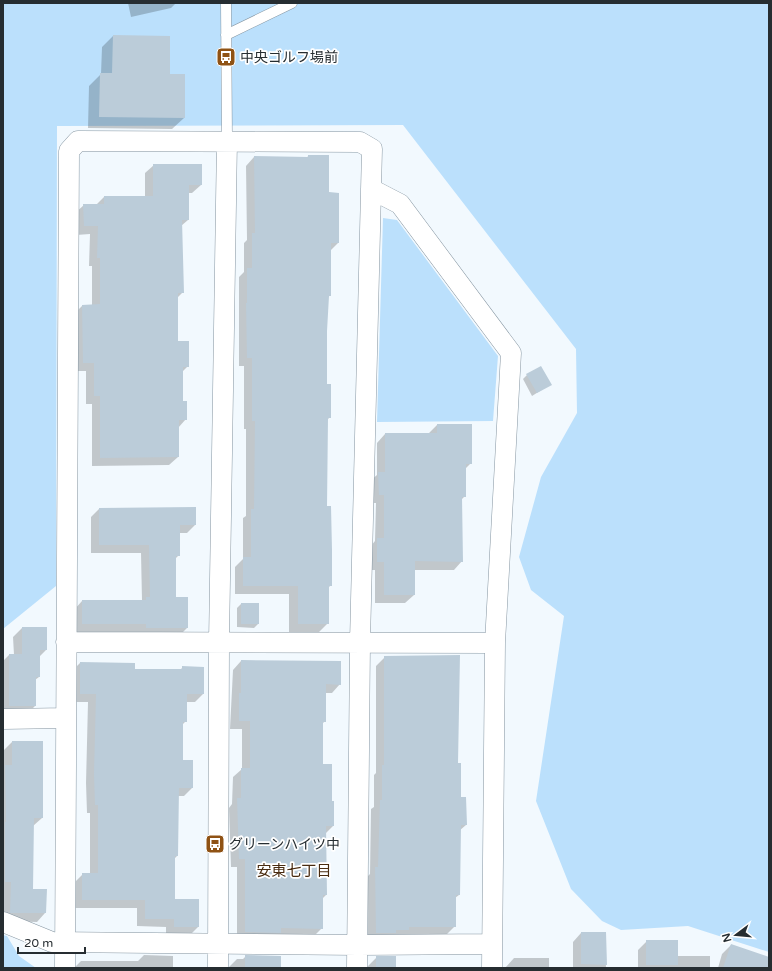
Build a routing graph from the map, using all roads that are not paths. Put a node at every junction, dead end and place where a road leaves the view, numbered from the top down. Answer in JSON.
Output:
{"nodes":[{"id":1,"x":226,"y":3,"type":"edge"},
{"id":2,"x":292,"y":3,"type":"edge"},
{"id":3,"x":226,"y":35,"type":"junction"},
{"id":4,"x":227,"y":140,"type":"junction"},
{"id":5,"x":371,"y":189,"type":"junction"},
{"id":6,"x":66,"y":642,"type":"junction"},
{"id":7,"x":219,"y":642,"type":"junction"},
{"id":8,"x":360,"y":642,"type":"junction"},
{"id":9,"x":495,"y":643,"type":"junction"},
{"id":10,"x":66,"y":718,"type":"junction"},
{"id":11,"x":3,"y":719,"type":"edge"},
{"id":12,"x":3,"y":922,"type":"edge"},
{"id":13,"x":65,"y":942,"type":"junction"},
{"id":14,"x":218,"y":944,"type":"junction"},
{"id":15,"x":492,"y":944,"type":"junction"},
{"id":16,"x":358,"y":946,"type":"junction"},
{"id":17,"x":65,"y":968,"type":"edge"},
{"id":18,"x":218,"y":968,"type":"edge"},
{"id":19,"x":358,"y":968,"type":"edge"},
{"id":20,"x":492,"y":968,"type":"edge"}],
"edges":[{"from":1,"to":3,"type":"lane"},
{"from":2,"to":3,"type":"lane"},
{"from":3,"to":4,"type":"lane"},
{"from":4,"to":5,"type":"street"},
{"from":4,"to":6,"type":"street"},
{"from":4,"to":7,"type":"street"},
{"from":5,"to":8,"type":"street"},
{"from":5,"to":9,"type":"street"},
{"from":6,"to":7,"type":"street"},
{"from":6,"to":10,"type":"street"},
{"from":7,"to":8,"type":"street"},
{"from":7,"to":14,"type":"street"},
{"from":8,"to":9,"type":"street"},
{"from":8,"to":16,"type":"street"},
{"from":9,"to":15,"type":"street"},
{"from":10,"to":11,"type":"street"},
{"from":10,"to":13,"type":"street"},
{"from":12,"to":13,"type":"street"},
{"from":13,"to":14,"type":"street"},
{"from":13,"to":17,"type":"street"},
{"from":14,"to":16,"type":"street"},
{"from":14,"to":18,"type":"street"},
{"from":15,"to":16,"type":"street"},
{"from":15,"to":20,"type":"street"},
{"from":16,"to":19,"type":"street"}]}
